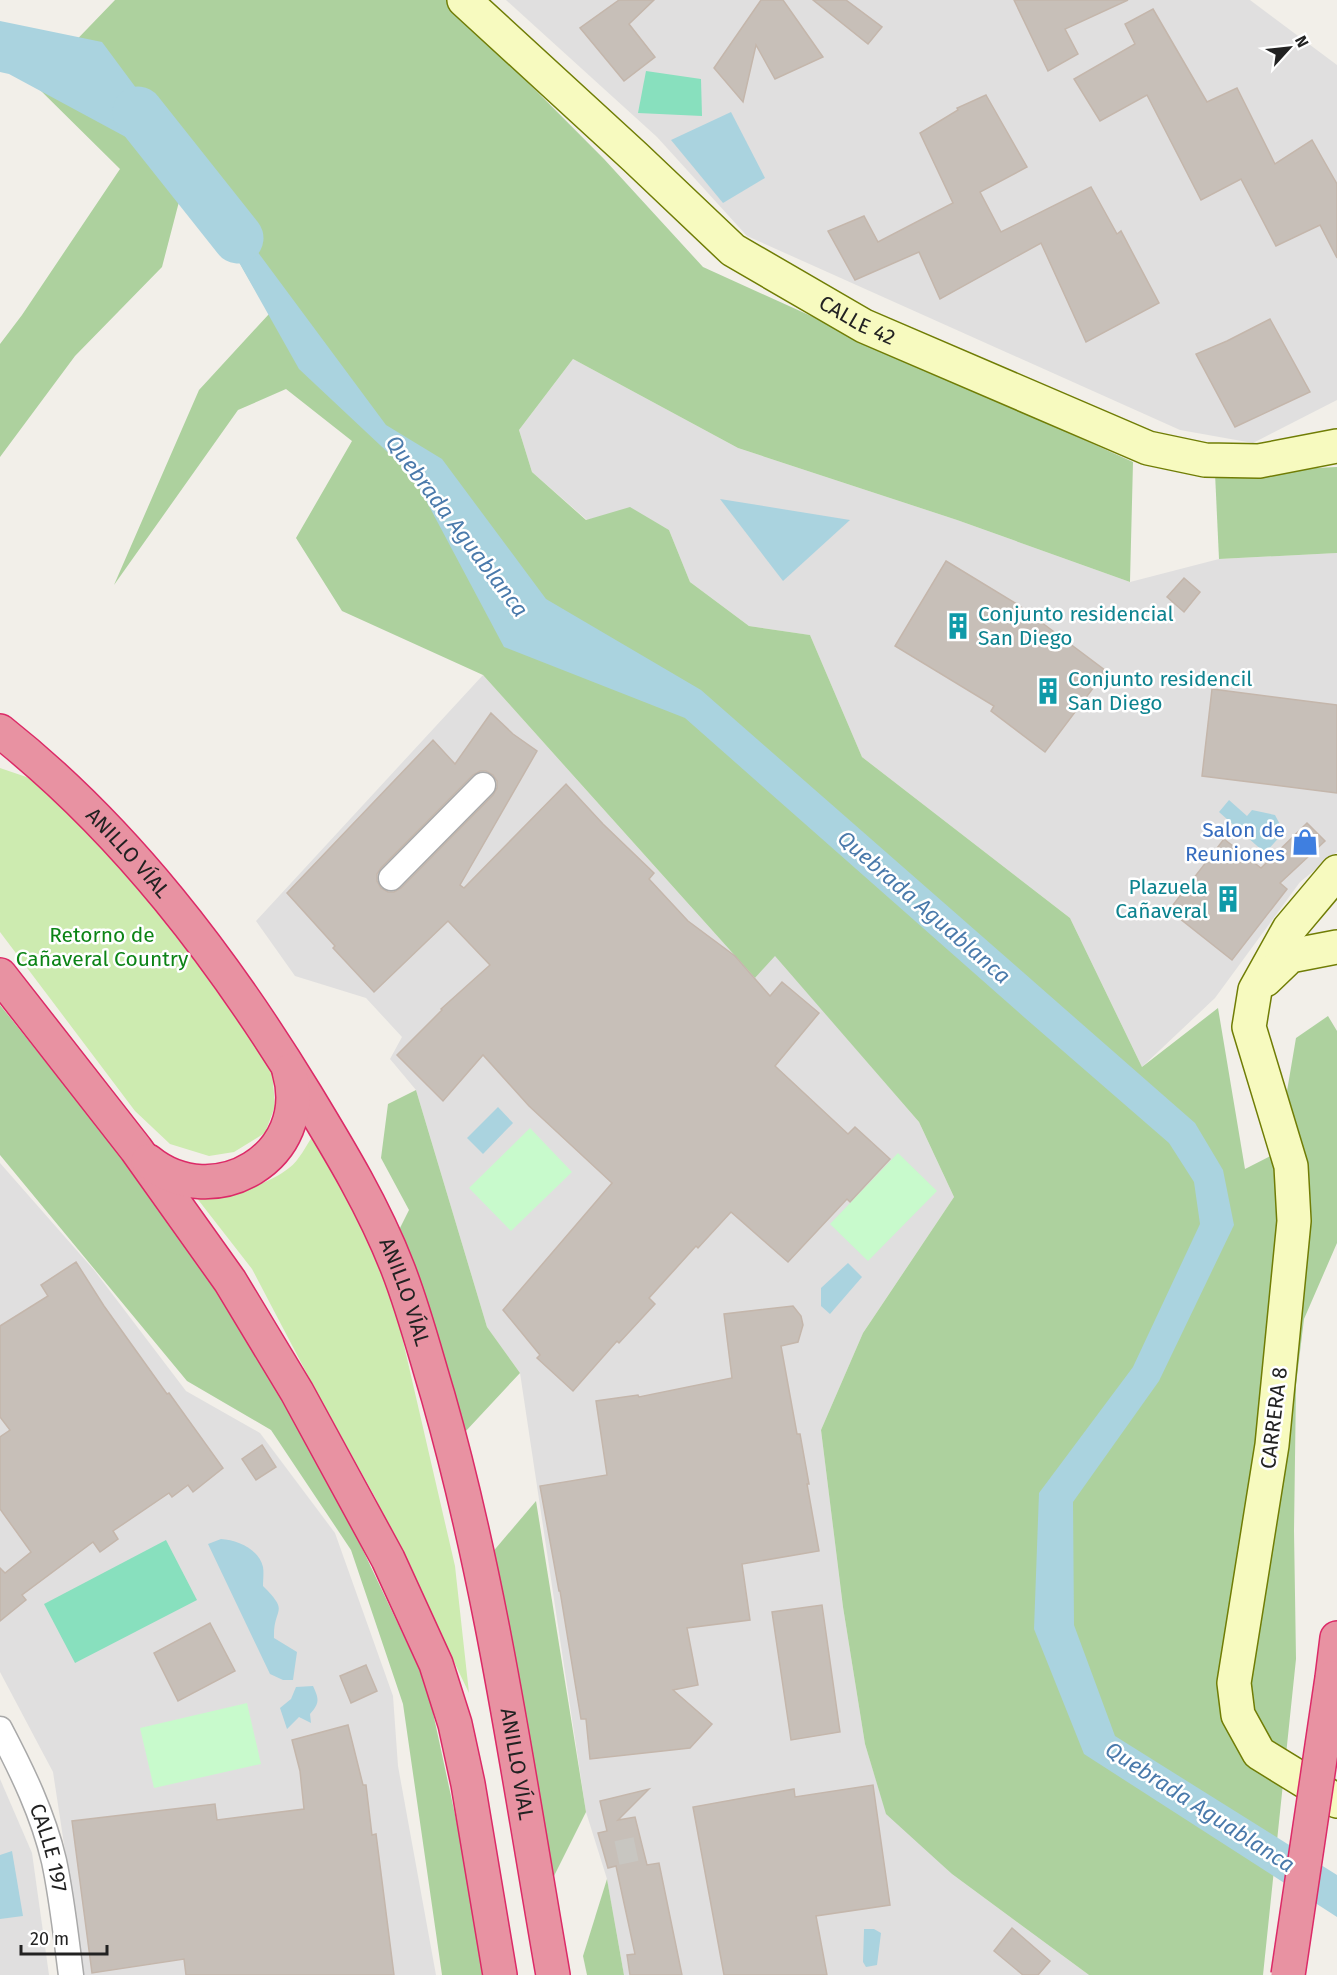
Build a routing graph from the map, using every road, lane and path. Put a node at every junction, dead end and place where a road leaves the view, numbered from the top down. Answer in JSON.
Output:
{"nodes":[{"id":1,"x":464,"y":0,"type":"edge"},
{"id":2,"x":1337,"y":446,"type":"edge"},
{"id":3,"x":0,"y":731,"type":"edge"},
{"id":4,"x":0,"y":746,"type":"edge"},
{"id":5,"x":34,"y":757,"type":"junction"},
{"id":6,"x":483,"y":785,"type":"dead end"},
{"id":7,"x":1337,"y":872,"type":"edge"},
{"id":8,"x":391,"y":878,"type":"dead end"},
{"id":9,"x":1337,"y":947,"type":"edge"},
{"id":10,"x":0,"y":975,"type":"edge"},
{"id":11,"x":1255,"y":990,"type":"junction"},
{"id":12,"x":287,"y":1065,"type":"junction"},
{"id":13,"x":136,"y":1149,"type":"junction"},
{"id":14,"x":1337,"y":1638,"type":"edge"},
{"id":15,"x":0,"y":1729,"type":"edge"},
{"id":16,"x":1337,"y":1801,"type":"edge"},
{"id":17,"x":71,"y":1975,"type":"edge"},
{"id":18,"x":500,"y":1975,"type":"edge"},
{"id":19,"x":553,"y":1975,"type":"edge"},
{"id":20,"x":1287,"y":1975,"type":"edge"}],
"edges":[{"from":1,"to":2,"type":"main road","name":"CALLE 42"},
{"from":3,"to":5,"type":"highway","name":"ANILLO VÍAL"},
{"from":4,"to":5,"type":"highway"},
{"from":5,"to":12,"type":"highway","name":"ANILLO VÍAL"},
{"from":6,"to":8,"type":"street"},
{"from":7,"to":11,"type":"main road","name":"CARRERA 8"},
{"from":9,"to":11,"type":"main road"},
{"from":10,"to":13,"type":"highway"},
{"from":11,"to":16,"type":"main road","name":"CARRERA 8"},
{"from":12,"to":13,"type":"highway"},
{"from":12,"to":19,"type":"highway","name":"ANILLO VÍAL"},
{"from":13,"to":18,"type":"highway"},
{"from":14,"to":20,"type":"highway","bridge":true},
{"from":15,"to":17,"type":"street","name":"CALLE 197"}]}
